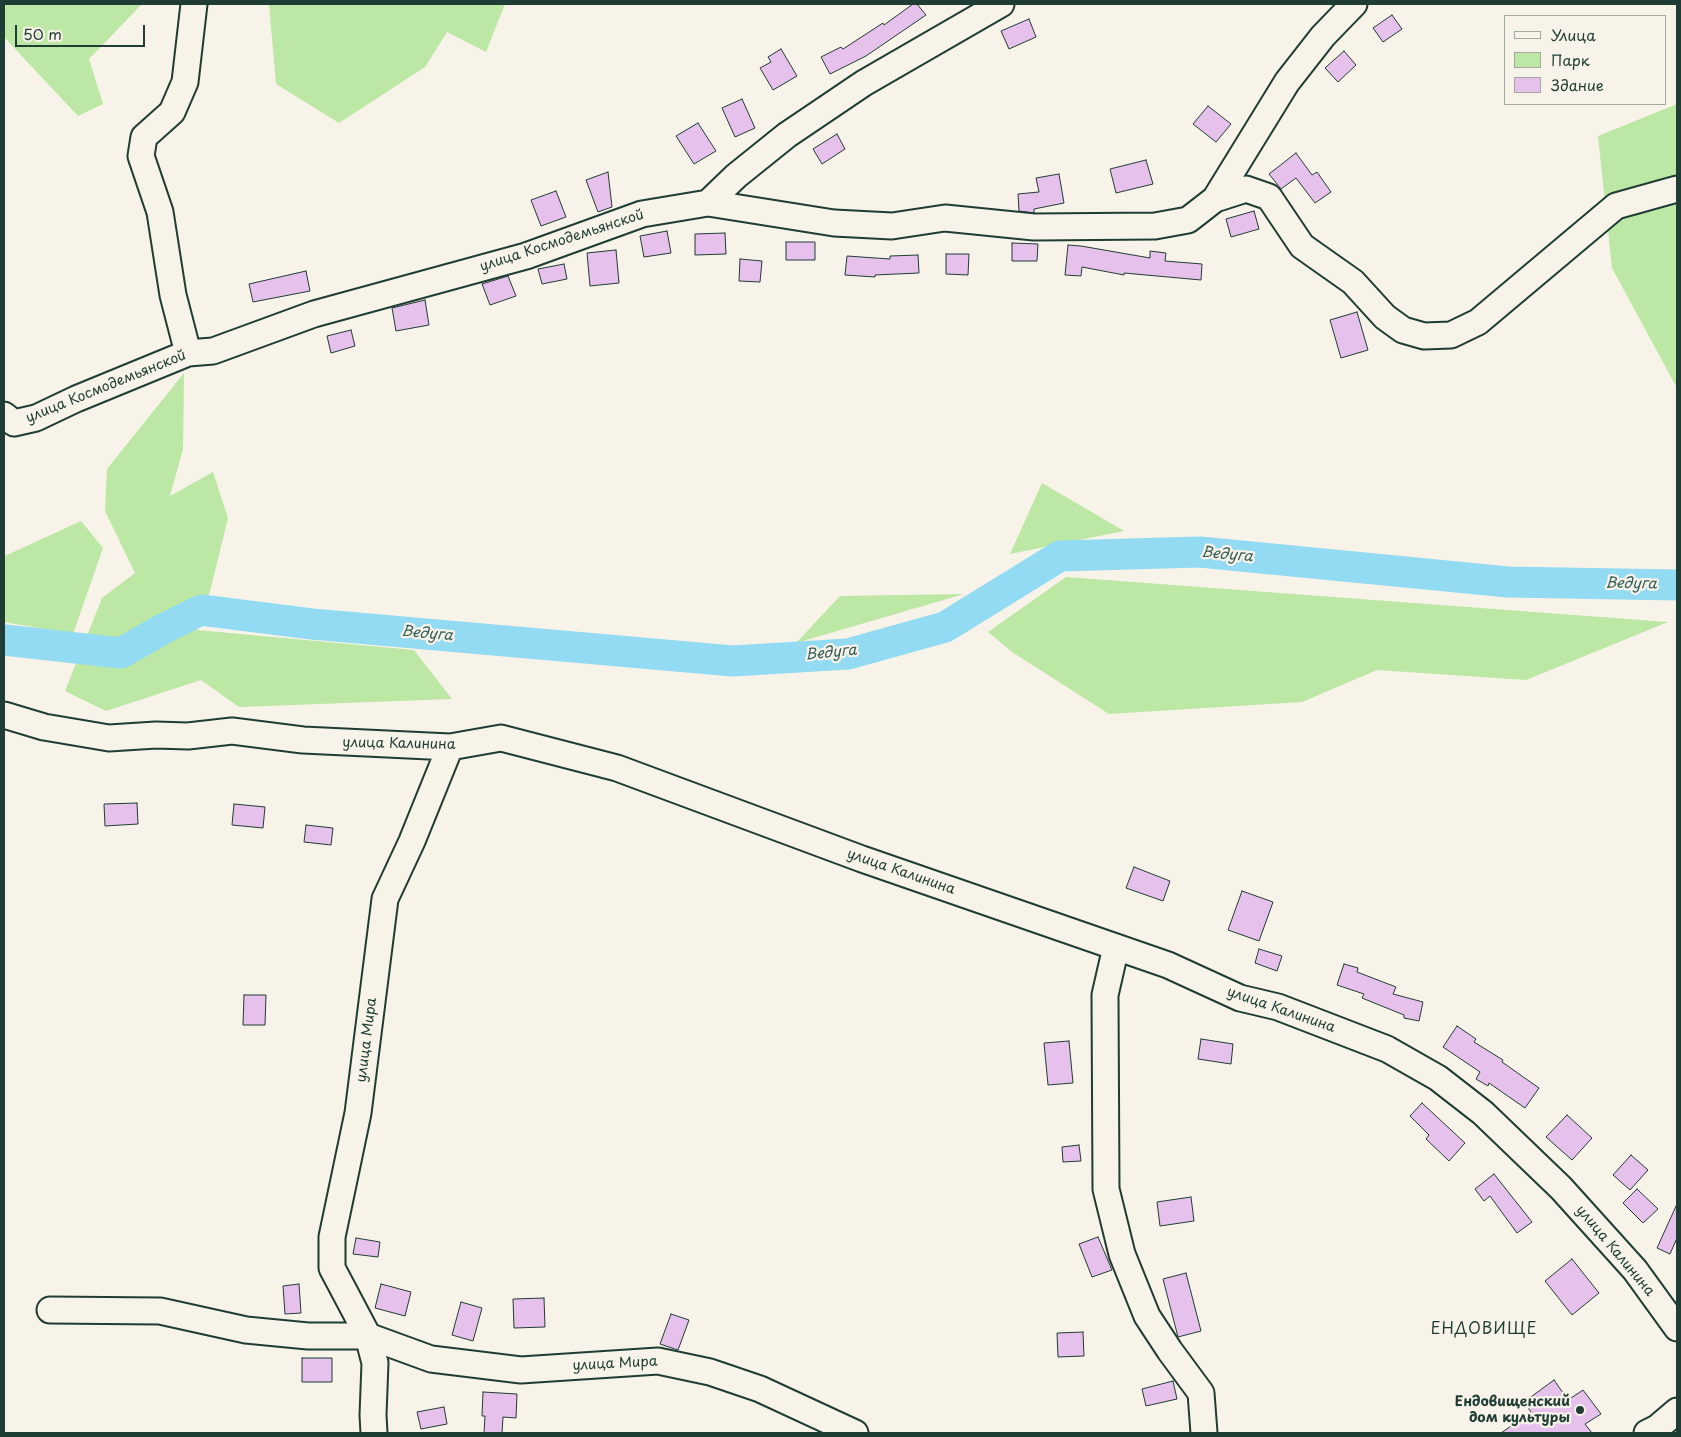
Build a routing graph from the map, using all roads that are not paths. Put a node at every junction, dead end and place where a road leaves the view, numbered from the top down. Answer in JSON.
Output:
{"nodes":[{"id":1,"x":194,"y":4,"type":"edge"},
{"id":2,"x":1001,"y":4,"type":"edge"},
{"id":3,"x":1354,"y":4,"type":"edge"},
{"id":4,"x":1677,"y":190,"type":"edge"},
{"id":5,"x":1215,"y":199,"type":"junction"},
{"id":6,"x":708,"y":203,"type":"junction"},
{"id":7,"x":188,"y":352,"type":"junction"},
{"id":8,"x":9,"y":419,"type":"edge"},
{"id":9,"x":4,"y":715,"type":"edge"},
{"id":10,"x":450,"y":747,"type":"junction"},
{"id":11,"x":1116,"y":947,"type":"junction"},
{"id":12,"x":50,"y":1310,"type":"dead end"},
{"id":13,"x":1677,"y":1328,"type":"edge"},
{"id":14,"x":368,"y":1336,"type":"junction"},
{"id":15,"x":1677,"y":1411,"type":"edge"},
{"id":16,"x":374,"y":1433,"type":"edge"},
{"id":17,"x":855,"y":1433,"type":"edge"},
{"id":18,"x":1204,"y":1433,"type":"edge"},
{"id":19,"x":1647,"y":1433,"type":"edge"}],
"edges":[{"from":1,"to":7,"type":"street"},
{"from":2,"to":6,"type":"street"},
{"from":3,"to":5,"type":"street"},
{"from":4,"to":5,"type":"street"},
{"from":5,"to":6,"type":"street","name":"улица Космодемьянской"},
{"from":6,"to":7,"type":"street","name":"улица Космодемьянской"},
{"from":7,"to":8,"type":"street","name":"улица Космодемьянской"},
{"from":9,"to":10,"type":"street","name":"улица Калинина"},
{"from":10,"to":11,"type":"street","name":"улица Калинина"},
{"from":10,"to":14,"type":"street","name":"улица Мира"},
{"from":11,"to":13,"type":"street","name":"улица Калинина"},
{"from":11,"to":18,"type":"street"},
{"from":12,"to":14,"type":"street","name":"улица Мира"},
{"from":14,"to":16,"type":"street","name":"улица Мира"},
{"from":14,"to":17,"type":"street","name":"улица Мира"},
{"from":15,"to":19,"type":"street"}]}
